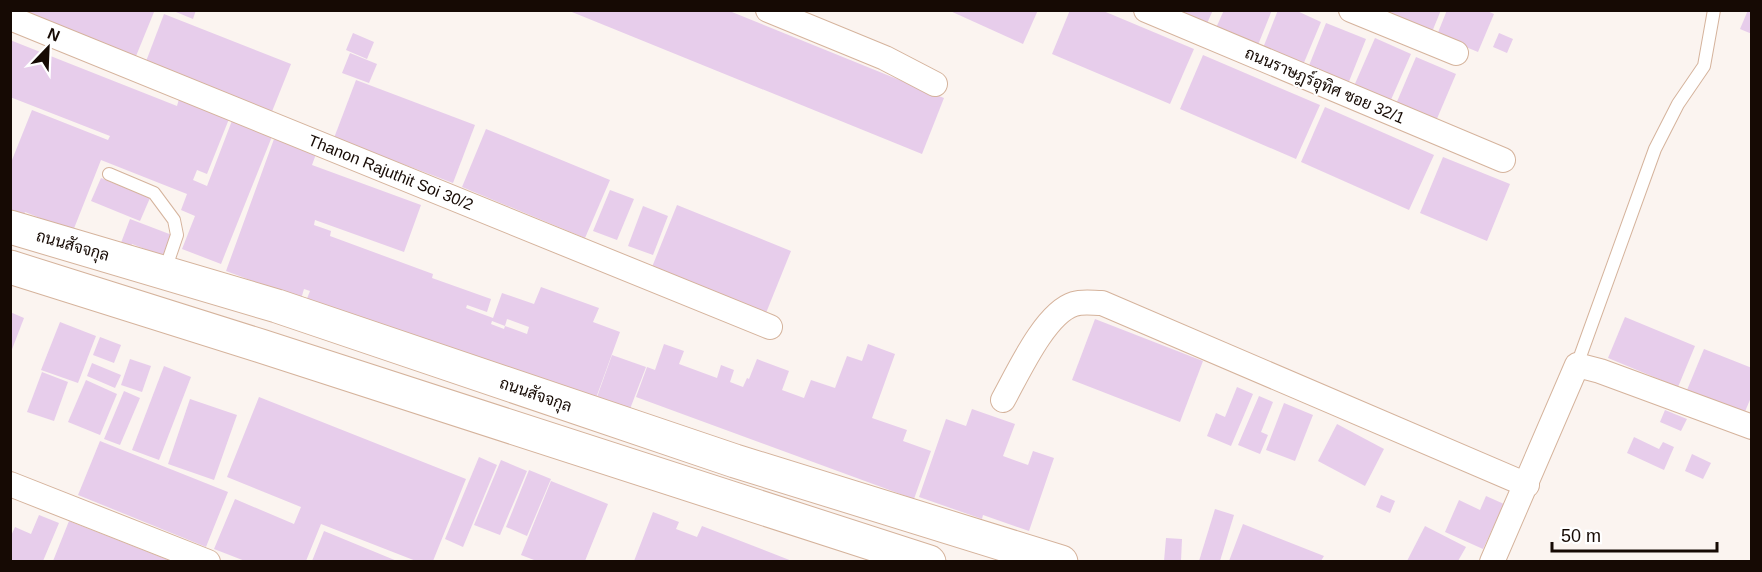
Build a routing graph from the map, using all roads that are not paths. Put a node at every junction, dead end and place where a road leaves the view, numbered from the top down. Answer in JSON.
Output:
{"nodes":[{"id":1,"x":768,"y":10,"type":"edge"},
{"id":2,"x":1146,"y":10,"type":"edge"},
{"id":3,"x":1351,"y":10,"type":"edge"},
{"id":4,"x":1714,"y":10,"type":"edge"},
{"id":5,"x":10,"y":18,"type":"edge"},
{"id":6,"x":1456,"y":53,"type":"dead end"},
{"id":7,"x":935,"y":84,"type":"dead end"},
{"id":8,"x":1503,"y":160,"type":"dead end"},
{"id":9,"x":110,"y":174,"type":"dead end"},
{"id":10,"x":10,"y":227,"type":"edge"},
{"id":11,"x":10,"y":267,"type":"edge"},
{"id":12,"x":165,"y":271,"type":"junction"},
{"id":13,"x":770,"y":327,"type":"dead end"},
{"id":14,"x":1577,"y":365,"type":"junction"},
{"id":15,"x":1003,"y":400,"type":"dead end"},
{"id":16,"x":1752,"y":427,"type":"edge"},
{"id":17,"x":10,"y":483,"type":"edge"},
{"id":18,"x":1527,"y":485,"type":"junction"},
{"id":19,"x":208,"y":561,"type":"edge"},
{"id":20,"x":929,"y":561,"type":"edge"},
{"id":21,"x":1061,"y":561,"type":"edge"},
{"id":22,"x":1492,"y":561,"type":"edge"}],
"edges":[{"from":1,"to":7,"type":"street"},
{"from":2,"to":8,"type":"street","name":"ถนนราษฎร์อุทิศ ซอย 32/1"},
{"from":3,"to":6,"type":"street"},
{"from":4,"to":14,"type":"lane"},
{"from":5,"to":13,"type":"street","name":"Thanon Rajuthit Soi 30/2"},
{"from":9,"to":12,"type":"lane"},
{"from":10,"to":12,"type":"street","name":"ถนนสัจจกุล"},
{"from":11,"to":20,"type":"street"},
{"from":12,"to":21,"type":"street","name":"ถนนสัจจกุล"},
{"from":14,"to":16,"type":"street"},
{"from":14,"to":18,"type":"street"},
{"from":15,"to":18,"type":"street"},
{"from":17,"to":19,"type":"street"},
{"from":18,"to":22,"type":"street"}]}
